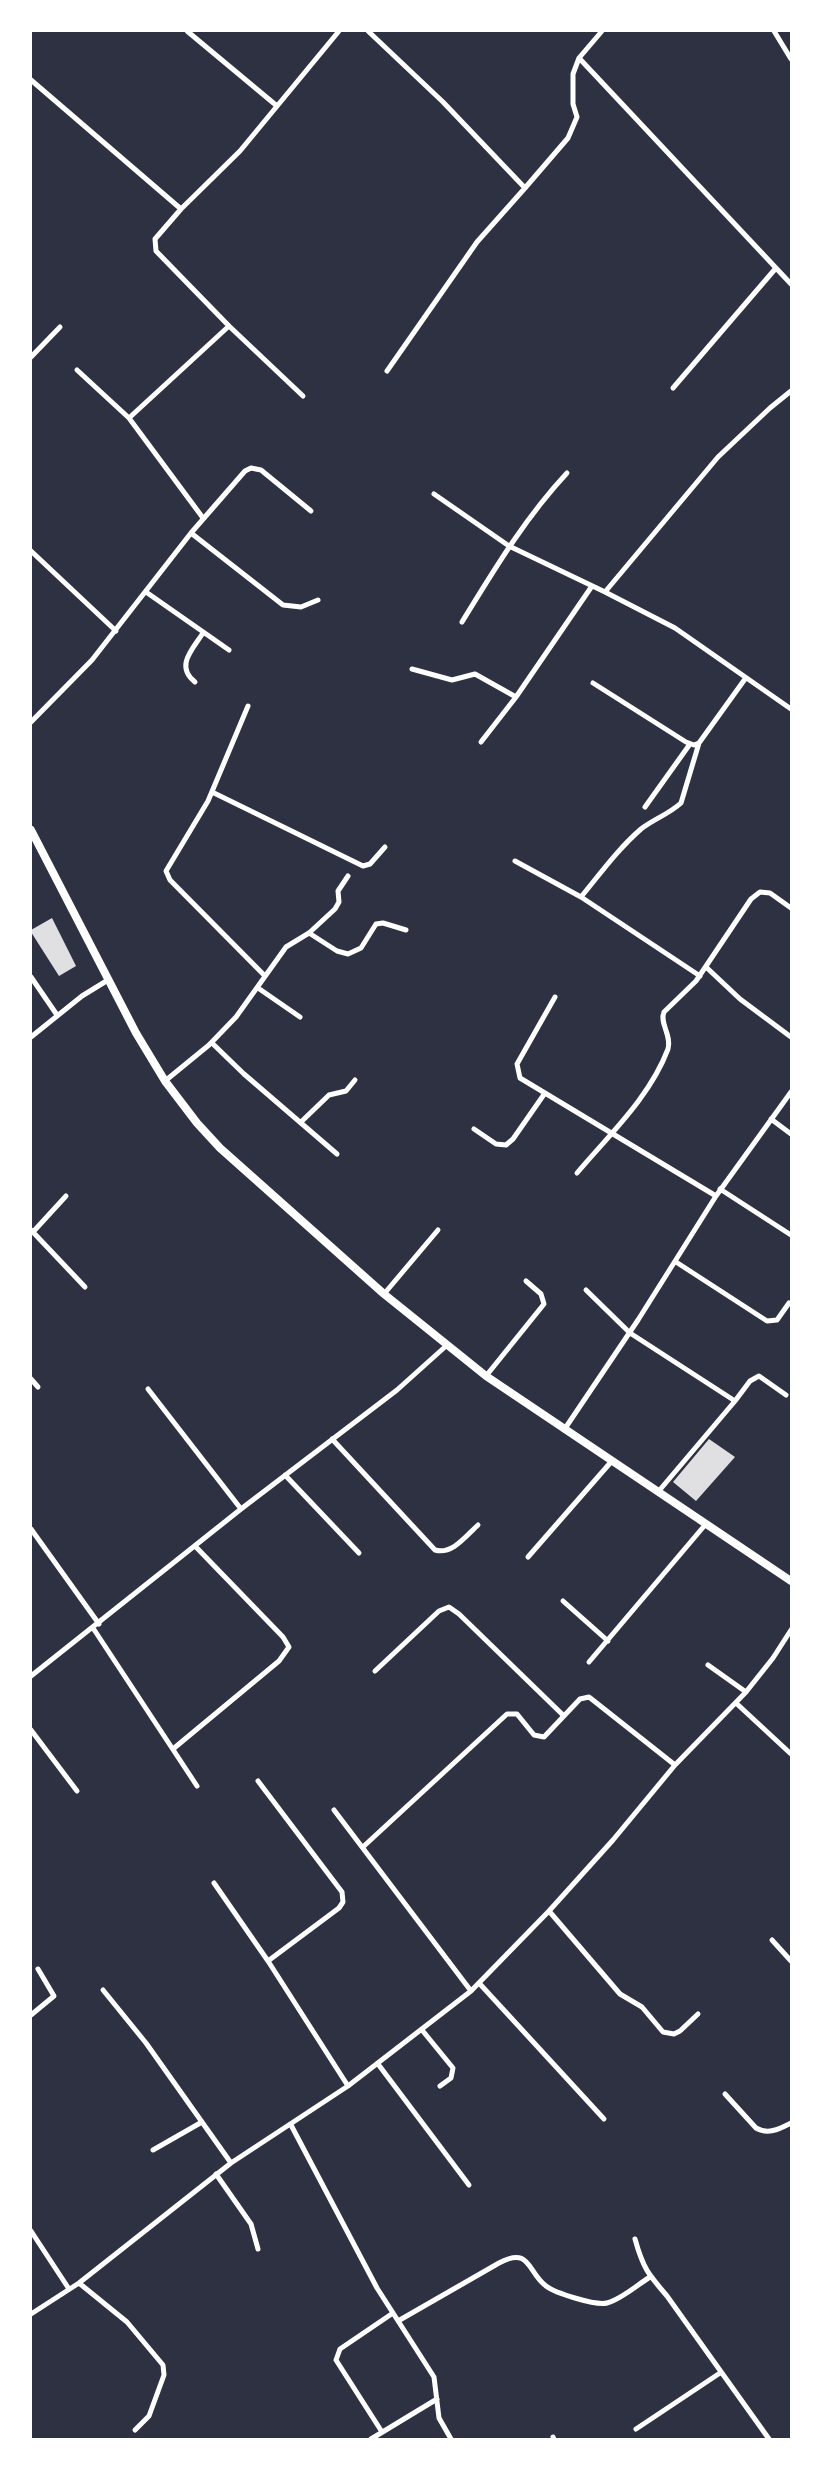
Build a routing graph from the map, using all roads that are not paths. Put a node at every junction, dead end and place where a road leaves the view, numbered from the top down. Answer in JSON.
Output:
{"nodes":[{"id":1,"x":187,"y":31,"type":"edge"},
{"id":2,"x":339,"y":31,"type":"edge"},
{"id":3,"x":602,"y":31,"type":"edge"},
{"id":4,"x":774,"y":31,"type":"edge"},
{"id":5,"x":369,"y":32,"type":"edge"},
{"id":6,"x":579,"y":58,"type":"junction"},
{"id":7,"x":791,"y":59,"type":"edge"},
{"id":8,"x":31,"y":80,"type":"edge"},
{"id":9,"x":278,"y":106,"type":"junction"},
{"id":10,"x":525,"y":188,"type":"junction"},
{"id":11,"x":181,"y":209,"type":"junction"},
{"id":12,"x":776,"y":268,"type":"junction"},
{"id":13,"x":791,"y":284,"type":"edge"},
{"id":14,"x":229,"y":326,"type":"junction"},
{"id":15,"x":60,"y":327,"type":"dead end"},
{"id":16,"x":31,"y":357,"type":"edge"},
{"id":17,"x":77,"y":370,"type":"dead end"},
{"id":18,"x":387,"y":371,"type":"dead end"},
{"id":19,"x":673,"y":388,"type":"dead end"},
{"id":20,"x":791,"y":391,"type":"edge"},
{"id":21,"x":303,"y":396,"type":"dead end"},
{"id":22,"x":129,"y":418,"type":"junction"},
{"id":23,"x":567,"y":473,"type":"dead end"},
{"id":24,"x":434,"y":494,"type":"dead end"},
{"id":25,"x":311,"y":511,"type":"dead end"},
{"id":26,"x":203,"y":518,"type":"junction"},
{"id":27,"x":191,"y":532,"type":"junction"},
{"id":28,"x":509,"y":546,"type":"junction"},
{"id":29,"x":31,"y":551,"type":"edge"},
{"id":30,"x":592,"y":586,"type":"junction"},
{"id":31,"x":146,"y":592,"type":"junction"},
{"id":32,"x":605,"y":592,"type":"junction"},
{"id":33,"x":318,"y":600,"type":"dead end"},
{"id":34,"x":462,"y":622,"type":"dead end"},
{"id":35,"x":116,"y":631,"type":"junction"},
{"id":36,"x":203,"y":633,"type":"junction"},
{"id":37,"x":229,"y":650,"type":"dead end"},
{"id":38,"x":412,"y":668,"type":"dead end"},
{"id":39,"x":745,"y":679,"type":"junction"},
{"id":40,"x":196,"y":682,"type":"dead end"},
{"id":41,"x":593,"y":683,"type":"dead end"},
{"id":42,"x":516,"y":696,"type":"junction"},
{"id":43,"x":248,"y":706,"type":"dead end"},
{"id":44,"x":791,"y":709,"type":"edge"},
{"id":45,"x":31,"y":722,"type":"edge"},
{"id":46,"x":481,"y":742,"type":"dead end"},
{"id":47,"x":699,"y":743,"type":"junction"},
{"id":48,"x":690,"y":744,"type":"junction"},
{"id":49,"x":212,"y":792,"type":"junction"},
{"id":50,"x":645,"y":807,"type":"dead end"},
{"id":51,"x":31,"y":830,"type":"edge"},
{"id":52,"x":385,"y":846,"type":"dead end"},
{"id":53,"x":515,"y":861,"type":"dead end"},
{"id":54,"x":348,"y":876,"type":"dead end"},
{"id":55,"x":581,"y":897,"type":"junction"},
{"id":56,"x":791,"y":908,"type":"edge"},
{"id":57,"x":406,"y":930,"type":"dead end"},
{"id":58,"x":309,"y":933,"type":"junction"},
{"id":59,"x":706,"y":967,"type":"junction"},
{"id":60,"x":265,"y":976,"type":"junction"},
{"id":61,"x":700,"y":976,"type":"junction"},
{"id":62,"x":31,"y":977,"type":"edge"},
{"id":63,"x":108,"y":980,"type":"junction"},
{"id":64,"x":258,"y":988,"type":"junction"},
{"id":65,"x":555,"y":997,"type":"dead end"},
{"id":66,"x":57,"y":1015,"type":"junction"},
{"id":67,"x":300,"y":1017,"type":"dead end"},
{"id":68,"x":791,"y":1037,"type":"edge"},
{"id":69,"x":31,"y":1038,"type":"edge"},
{"id":70,"x":212,"y":1043,"type":"junction"},
{"id":71,"x":356,"y":1080,"type":"dead end"},
{"id":72,"x":164,"y":1081,"type":"junction"},
{"id":73,"x":791,"y":1092,"type":"edge"},
{"id":74,"x":545,"y":1093,"type":"junction"},
{"id":75,"x":771,"y":1119,"type":"junction"},
{"id":76,"x":302,"y":1122,"type":"junction"},
{"id":77,"x":474,"y":1129,"type":"dead end"},
{"id":78,"x":612,"y":1132,"type":"junction"},
{"id":79,"x":791,"y":1134,"type":"edge"},
{"id":80,"x":337,"y":1154,"type":"dead end"},
{"id":81,"x":576,"y":1173,"type":"dead end"},
{"id":82,"x":720,"y":1189,"type":"junction"},
{"id":83,"x":66,"y":1196,"type":"dead end"},
{"id":84,"x":716,"y":1196,"type":"junction"},
{"id":85,"x":438,"y":1230,"type":"dead end"},
{"id":86,"x":32,"y":1231,"type":"edge"},
{"id":87,"x":791,"y":1235,"type":"edge"},
{"id":88,"x":676,"y":1262,"type":"junction"},
{"id":89,"x":526,"y":1281,"type":"dead end"},
{"id":90,"x":85,"y":1287,"type":"dead end"},
{"id":91,"x":586,"y":1290,"type":"dead end"},
{"id":92,"x":384,"y":1294,"type":"junction"},
{"id":93,"x":790,"y":1302,"type":"dead end"},
{"id":94,"x":630,"y":1333,"type":"junction"},
{"id":95,"x":446,"y":1346,"type":"junction"},
{"id":96,"x":486,"y":1376,"type":"junction"},
{"id":97,"x":31,"y":1379,"type":"edge"},
{"id":98,"x":38,"y":1387,"type":"dead end"},
{"id":99,"x":148,"y":1389,"type":"dead end"},
{"id":100,"x":786,"y":1395,"type":"dead end"},
{"id":101,"x":734,"y":1401,"type":"junction"},
{"id":102,"x":564,"y":1430,"type":"junction"},
{"id":103,"x":332,"y":1439,"type":"junction"},
{"id":104,"x":611,"y":1462,"type":"junction"},
{"id":105,"x":285,"y":1475,"type":"junction"},
{"id":106,"x":658,"y":1492,"type":"junction"},
{"id":107,"x":241,"y":1509,"type":"junction"},
{"id":108,"x":705,"y":1524,"type":"junction"},
{"id":109,"x":478,"y":1525,"type":"dead end"},
{"id":110,"x":31,"y":1529,"type":"edge"},
{"id":111,"x":195,"y":1546,"type":"junction"},
{"id":112,"x":359,"y":1553,"type":"dead end"},
{"id":113,"x":528,"y":1557,"type":"dead end"},
{"id":114,"x":791,"y":1581,"type":"edge"},
{"id":115,"x":563,"y":1601,"type":"dead end"},
{"id":116,"x":99,"y":1624,"type":"junction"},
{"id":117,"x":92,"y":1628,"type":"junction"},
{"id":118,"x":791,"y":1630,"type":"edge"},
{"id":119,"x":608,"y":1641,"type":"junction"},
{"id":120,"x":589,"y":1662,"type":"dead end"},
{"id":121,"x":708,"y":1665,"type":"dead end"},
{"id":122,"x":376,"y":1670,"type":"dead end"},
{"id":123,"x":31,"y":1676,"type":"edge"},
{"id":124,"x":746,"y":1692,"type":"junction"},
{"id":125,"x":736,"y":1703,"type":"junction"},
{"id":126,"x":564,"y":1716,"type":"junction"},
{"id":127,"x":31,"y":1730,"type":"edge"},
{"id":128,"x":173,"y":1749,"type":"junction"},
{"id":129,"x":791,"y":1754,"type":"edge"},
{"id":130,"x":675,"y":1765,"type":"junction"},
{"id":131,"x":258,"y":1781,"type":"dead end"},
{"id":132,"x":197,"y":1786,"type":"dead end"},
{"id":133,"x":77,"y":1791,"type":"dead end"},
{"id":134,"x":334,"y":1810,"type":"dead end"},
{"id":135,"x":364,"y":1846,"type":"junction"},
{"id":136,"x":214,"y":1883,"type":"dead end"},
{"id":137,"x":550,"y":1910,"type":"junction"},
{"id":138,"x":772,"y":1940,"type":"dead end"},
{"id":139,"x":268,"y":1961,"type":"junction"},
{"id":140,"x":791,"y":1961,"type":"edge"},
{"id":141,"x":38,"y":1970,"type":"dead end"},
{"id":142,"x":479,"y":1983,"type":"junction"},
{"id":143,"x":103,"y":1990,"type":"dead end"},
{"id":144,"x":472,"y":1990,"type":"junction"},
{"id":145,"x":698,"y":2014,"type":"dead end"},
{"id":146,"x":31,"y":2015,"type":"edge"},
{"id":147,"x":422,"y":2030,"type":"junction"},
{"id":148,"x":378,"y":2064,"type":"junction"},
{"id":149,"x":348,"y":2086,"type":"junction"},
{"id":150,"x":440,"y":2086,"type":"dead end"},
{"id":151,"x":725,"y":2094,"type":"dead end"},
{"id":152,"x":604,"y":2119,"type":"dead end"},
{"id":153,"x":202,"y":2122,"type":"junction"},
{"id":154,"x":791,"y":2123,"type":"edge"},
{"id":155,"x":291,"y":2125,"type":"junction"},
{"id":156,"x":153,"y":2150,"type":"dead end"},
{"id":157,"x":231,"y":2163,"type":"junction"},
{"id":158,"x":216,"y":2174,"type":"junction"},
{"id":159,"x":469,"y":2185,"type":"dead end"},
{"id":160,"x":31,"y":2231,"type":"edge"},
{"id":161,"x":635,"y":2239,"type":"dead end"},
{"id":162,"x":258,"y":2249,"type":"dead end"},
{"id":163,"x":650,"y":2277,"type":"junction"},
{"id":164,"x":79,"y":2283,"type":"junction"},
{"id":165,"x":69,"y":2290,"type":"junction"},
{"id":166,"x":393,"y":2313,"type":"junction"},
{"id":167,"x":31,"y":2314,"type":"edge"},
{"id":168,"x":398,"y":2321,"type":"junction"},
{"id":169,"x":720,"y":2373,"type":"junction"},
{"id":170,"x":437,"y":2399,"type":"junction"},
{"id":171,"x":636,"y":2429,"type":"dead end"},
{"id":172,"x":136,"y":2430,"type":"dead end"},
{"id":173,"x":382,"y":2432,"type":"junction"},
{"id":174,"x":371,"y":2439,"type":"edge"},
{"id":175,"x":451,"y":2439,"type":"edge"},
{"id":176,"x":769,"y":2439,"type":"edge"}],
"edges":[{"from":1,"to":9,"type":"street"},
{"from":2,"to":9,"type":"street"},
{"from":3,"to":6,"type":"street"},
{"from":4,"to":7,"type":"street"},
{"from":5,"to":10,"type":"street"},
{"from":6,"to":10,"type":"street"},
{"from":6,"to":12,"type":"street"},
{"from":8,"to":11,"type":"street"},
{"from":9,"to":11,"type":"street"},
{"from":10,"to":18,"type":"street"},
{"from":11,"to":14,"type":"street"},
{"from":12,"to":13,"type":"street"},
{"from":12,"to":19,"type":"street"},
{"from":14,"to":21,"type":"street"},
{"from":14,"to":22,"type":"street"},
{"from":15,"to":16,"type":"street"},
{"from":17,"to":22,"type":"street"},
{"from":20,"to":32,"type":"street"},
{"from":22,"to":26,"type":"street"},
{"from":23,"to":28,"type":"street"},
{"from":24,"to":28,"type":"street"},
{"from":25,"to":26,"type":"street"},
{"from":26,"to":27,"type":"street"},
{"from":27,"to":31,"type":"street"},
{"from":27,"to":33,"type":"street"},
{"from":28,"to":30,"type":"street"},
{"from":28,"to":34,"type":"street"},
{"from":29,"to":35,"type":"street"},
{"from":30,"to":32,"type":"street"},
{"from":30,"to":42,"type":"street"},
{"from":31,"to":35,"type":"street"},
{"from":31,"to":36,"type":"street"},
{"from":32,"to":39,"type":"street"},
{"from":35,"to":45,"type":"street"},
{"from":36,"to":37,"type":"street"},
{"from":36,"to":40,"type":"street"},
{"from":38,"to":42,"type":"street"},
{"from":39,"to":44,"type":"street"},
{"from":39,"to":47,"type":"street"},
{"from":41,"to":48,"type":"street"},
{"from":42,"to":46,"type":"street"},
{"from":43,"to":49,"type":"street"},
{"from":47,"to":48,"type":"street"},
{"from":47,"to":55,"type":"street"},
{"from":48,"to":50,"type":"street"},
{"from":49,"to":52,"type":"street"},
{"from":49,"to":60,"type":"street"},
{"from":51,"to":63,"type":"main road"},
{"from":53,"to":55,"type":"street"},
{"from":54,"to":58,"type":"street"},
{"from":55,"to":61,"type":"street"},
{"from":56,"to":59,"type":"street"},
{"from":57,"to":58,"type":"street"},
{"from":58,"to":60,"type":"street"},
{"from":59,"to":61,"type":"street"},
{"from":59,"to":68,"type":"street"},
{"from":60,"to":64,"type":"street"},
{"from":61,"to":78,"type":"street"},
{"from":62,"to":66,"type":"street"},
{"from":63,"to":66,"type":"street"},
{"from":63,"to":72,"type":"main road"},
{"from":64,"to":67,"type":"street"},
{"from":64,"to":70,"type":"street"},
{"from":65,"to":74,"type":"street"},
{"from":66,"to":69,"type":"street"},
{"from":70,"to":72,"type":"street"},
{"from":70,"to":76,"type":"street"},
{"from":71,"to":76,"type":"street"},
{"from":72,"to":92,"type":"main road"},
{"from":73,"to":75,"type":"street"},
{"from":74,"to":77,"type":"street"},
{"from":74,"to":78,"type":"street"},
{"from":75,"to":79,"type":"street"},
{"from":75,"to":82,"type":"street"},
{"from":76,"to":80,"type":"street"},
{"from":78,"to":81,"type":"street"},
{"from":78,"to":84,"type":"street"},
{"from":82,"to":84,"type":"street"},
{"from":82,"to":87,"type":"street"},
{"from":83,"to":86,"type":"street"},
{"from":84,"to":88,"type":"street"},
{"from":85,"to":92,"type":"street"},
{"from":86,"to":90,"type":"street"},
{"from":88,"to":93,"type":"street"},
{"from":88,"to":94,"type":"street"},
{"from":89,"to":96,"type":"street"},
{"from":91,"to":94,"type":"street"},
{"from":92,"to":95,"type":"main road"},
{"from":94,"to":101,"type":"street"},
{"from":94,"to":102,"type":"street"},
{"from":95,"to":96,"type":"main road"},
{"from":95,"to":103,"type":"street"},
{"from":96,"to":102,"type":"main road"},
{"from":97,"to":98,"type":"street"},
{"from":99,"to":107,"type":"street"},
{"from":100,"to":101,"type":"street"},
{"from":101,"to":106,"type":"street"},
{"from":102,"to":104,"type":"main road"},
{"from":103,"to":105,"type":"street"},
{"from":103,"to":109,"type":"street"},
{"from":104,"to":106,"type":"main road"},
{"from":104,"to":113,"type":"street"},
{"from":105,"to":107,"type":"street"},
{"from":105,"to":112,"type":"street"},
{"from":106,"to":108,"type":"main road"},
{"from":107,"to":111,"type":"street"},
{"from":108,"to":114,"type":"main road"},
{"from":108,"to":119,"type":"street"},
{"from":110,"to":116,"type":"street"},
{"from":111,"to":116,"type":"street"},
{"from":111,"to":128,"type":"street"},
{"from":115,"to":119,"type":"street"},
{"from":116,"to":117,"type":"street"},
{"from":117,"to":123,"type":"street"},
{"from":117,"to":128,"type":"street"},
{"from":118,"to":124,"type":"street"},
{"from":119,"to":120,"type":"street"},
{"from":121,"to":124,"type":"street"},
{"from":122,"to":126,"type":"street"},
{"from":124,"to":125,"type":"street"},
{"from":125,"to":129,"type":"street"},
{"from":125,"to":130,"type":"street"},
{"from":126,"to":130,"type":"street"},
{"from":126,"to":135,"type":"street"},
{"from":127,"to":133,"type":"street"},
{"from":128,"to":132,"type":"street"},
{"from":130,"to":137,"type":"street"},
{"from":131,"to":139,"type":"street"},
{"from":134,"to":135,"type":"street"},
{"from":135,"to":144,"type":"street"},
{"from":136,"to":139,"type":"street"},
{"from":137,"to":142,"type":"street"},
{"from":137,"to":145,"type":"street"},
{"from":138,"to":140,"type":"street"},
{"from":139,"to":149,"type":"street"},
{"from":141,"to":146,"type":"street"},
{"from":142,"to":144,"type":"street"},
{"from":142,"to":152,"type":"street"},
{"from":143,"to":153,"type":"street"},
{"from":144,"to":147,"type":"street"},
{"from":147,"to":148,"type":"street"},
{"from":147,"to":150,"type":"street"},
{"from":148,"to":149,"type":"street"},
{"from":148,"to":159,"type":"street"},
{"from":149,"to":155,"type":"street"},
{"from":151,"to":154,"type":"street"},
{"from":153,"to":156,"type":"street"},
{"from":153,"to":157,"type":"street"},
{"from":155,"to":157,"type":"street"},
{"from":155,"to":166,"type":"street"},
{"from":157,"to":158,"type":"street"},
{"from":158,"to":162,"type":"street"},
{"from":158,"to":164,"type":"street"},
{"from":160,"to":165,"type":"street"},
{"from":161,"to":163,"type":"street"},
{"from":163,"to":168,"type":"street"},
{"from":163,"to":169,"type":"street"},
{"from":164,"to":165,"type":"street"},
{"from":164,"to":172,"type":"street"},
{"from":165,"to":167,"type":"street"},
{"from":166,"to":168,"type":"street"},
{"from":166,"to":173,"type":"street"},
{"from":168,"to":170,"type":"street"},
{"from":169,"to":171,"type":"street"},
{"from":169,"to":176,"type":"street"},
{"from":170,"to":173,"type":"street"},
{"from":170,"to":175,"type":"street"},
{"from":173,"to":174,"type":"street"}]}
